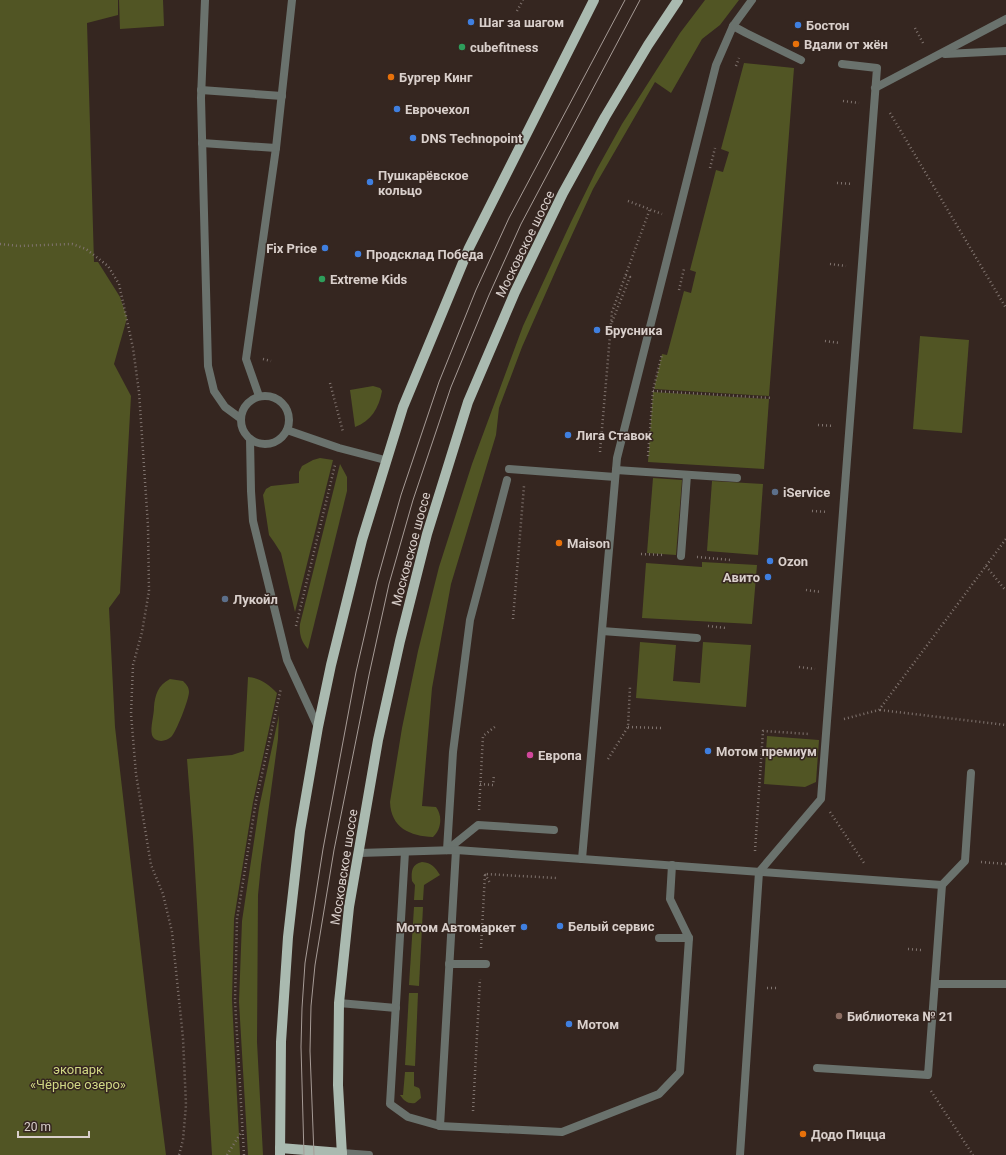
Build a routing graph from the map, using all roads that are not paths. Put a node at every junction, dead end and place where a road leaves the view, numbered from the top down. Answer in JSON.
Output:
{"nodes":[{"id":1,"x":205,"y":0,"type":"edge"},
{"id":2,"x":292,"y":0,"type":"edge"},
{"id":3,"x":594,"y":0,"type":"edge"},
{"id":4,"x":678,"y":0,"type":"edge"},
{"id":5,"x":752,"y":0,"type":"edge"},
{"id":6,"x":1006,"y":19,"type":"edge"},
{"id":7,"x":733,"y":26,"type":"junction"},
{"id":8,"x":1006,"y":51,"type":"edge"},
{"id":9,"x":941,"y":54,"type":"junction"},
{"id":10,"x":801,"y":60,"type":"dead end"},
{"id":11,"x":842,"y":64,"type":"dead end"},
{"id":12,"x":875,"y":88,"type":"junction"},
{"id":13,"x":201,"y":90,"type":"junction"},
{"id":14,"x":282,"y":96,"type":"junction"},
{"id":15,"x":202,"y":143,"type":"junction"},
{"id":16,"x":276,"y":148,"type":"junction"},
{"id":17,"x":259,"y":396,"type":"junction"},
{"id":18,"x":240,"y":418,"type":"junction"},
{"id":19,"x":287,"y":430,"type":"junction"},
{"id":20,"x":250,"y":440,"type":"junction"},
{"id":21,"x":386,"y":460,"type":"junction"},
{"id":22,"x":509,"y":469,"type":"dead end"},
{"id":23,"x":616,"y":474,"type":"junction"},
{"id":24,"x":688,"y":475,"type":"junction"},
{"id":25,"x":737,"y":478,"type":"dead end"},
{"id":26,"x":507,"y":480,"type":"dead end"},
{"id":27,"x":681,"y":556,"type":"road end"},
{"id":28,"x":602,"y":631,"type":"junction"},
{"id":29,"x":697,"y":638,"type":"dead end"},
{"id":30,"x":318,"y":727,"type":"junction"},
{"id":31,"x":971,"y":773,"type":"dead end"},
{"id":32,"x":554,"y":830,"type":"dead end"},
{"id":33,"x":447,"y":850,"type":"junction"},
{"id":34,"x":456,"y":850,"type":"junction"},
{"id":35,"x":405,"y":852,"type":"junction"},
{"id":36,"x":359,"y":853,"type":"junction"},
{"id":37,"x":582,"y":859,"type":"junction"},
{"id":38,"x":672,"y":865,"type":"junction"},
{"id":39,"x":756,"y":872,"type":"junction"},
{"id":40,"x":942,"y":885,"type":"junction"},
{"id":41,"x":659,"y":938,"type":"dead end"},
{"id":42,"x":689,"y":938,"type":"junction"},
{"id":43,"x":449,"y":964,"type":"junction"},
{"id":44,"x":486,"y":964,"type":"dead end"},
{"id":45,"x":935,"y":984,"type":"junction"},
{"id":46,"x":1006,"y":984,"type":"edge"},
{"id":47,"x":339,"y":1003,"type":"junction"},
{"id":48,"x":396,"y":1008,"type":"junction"},
{"id":49,"x":817,"y":1068,"type":"dead end"},
{"id":50,"x":440,"y":1126,"type":"junction"},
{"id":51,"x":280,"y":1152,"type":"edge"},
{"id":52,"x":342,"y":1154,"type":"edge"},
{"id":53,"x":369,"y":1155,"type":"edge"},
{"id":54,"x":740,"y":1155,"type":"edge"}],
"edges":[{"from":1,"to":13,"type":"street"},
{"from":2,"to":14,"type":"street"},
{"from":3,"to":21,"type":"main road"},
{"from":4,"to":36,"type":"main road","name":"Московское шоссе"},
{"from":5,"to":7,"type":"street"},
{"from":6,"to":9,"type":"street"},
{"from":7,"to":10,"type":"street"},
{"from":7,"to":23,"type":"street"},
{"from":8,"to":9,"type":"street"},
{"from":9,"to":12,"type":"street"},
{"from":11,"to":12,"type":"street"},
{"from":12,"to":39,"type":"street"},
{"from":13,"to":14,"type":"street"},
{"from":13,"to":15,"type":"street"},
{"from":14,"to":16,"type":"street"},
{"from":15,"to":16,"type":"street"},
{"from":15,"to":18,"type":"street"},
{"from":16,"to":17,"type":"street"},
{"from":17,"to":18,"type":"street"},
{"from":17,"to":19,"type":"street"},
{"from":18,"to":20,"type":"street"},
{"from":19,"to":20,"type":"street"},
{"from":19,"to":21,"type":"street"},
{"from":20,"to":30,"type":"street"},
{"from":21,"to":30,"type":"main road"},
{"from":22,"to":23,"type":"street"},
{"from":23,"to":24,"type":"street"},
{"from":23,"to":28,"type":"street"},
{"from":24,"to":25,"type":"street"},
{"from":24,"to":27,"type":"street"},
{"from":26,"to":33,"type":"street"},
{"from":28,"to":29,"type":"street"},
{"from":28,"to":37,"type":"street"},
{"from":30,"to":51,"type":"main road"},
{"from":31,"to":40,"type":"street"},
{"from":32,"to":33,"type":"street"},
{"from":33,"to":34,"type":"street"},
{"from":33,"to":35,"type":"street"},
{"from":34,"to":37,"type":"street"},
{"from":34,"to":43,"type":"street"},
{"from":35,"to":36,"type":"street"},
{"from":35,"to":48,"type":"street"},
{"from":36,"to":47,"type":"main road","name":"Московское шоссе"},
{"from":37,"to":38,"type":"street"},
{"from":38,"to":39,"type":"street"},
{"from":38,"to":42,"type":"street"},
{"from":39,"to":40,"type":"street"},
{"from":39,"to":54,"type":"street"},
{"from":40,"to":45,"type":"street"},
{"from":41,"to":42,"type":"street"},
{"from":42,"to":50,"type":"street"},
{"from":43,"to":44,"type":"street"},
{"from":43,"to":50,"type":"street"},
{"from":45,"to":46,"type":"street"},
{"from":45,"to":49,"type":"street"},
{"from":47,"to":48,"type":"street"},
{"from":47,"to":52,"type":"main road","name":"Московское шоссе"},
{"from":48,"to":50,"type":"street"},
{"from":51,"to":52,"type":"main road"},
{"from":52,"to":53,"type":"street"}]}
